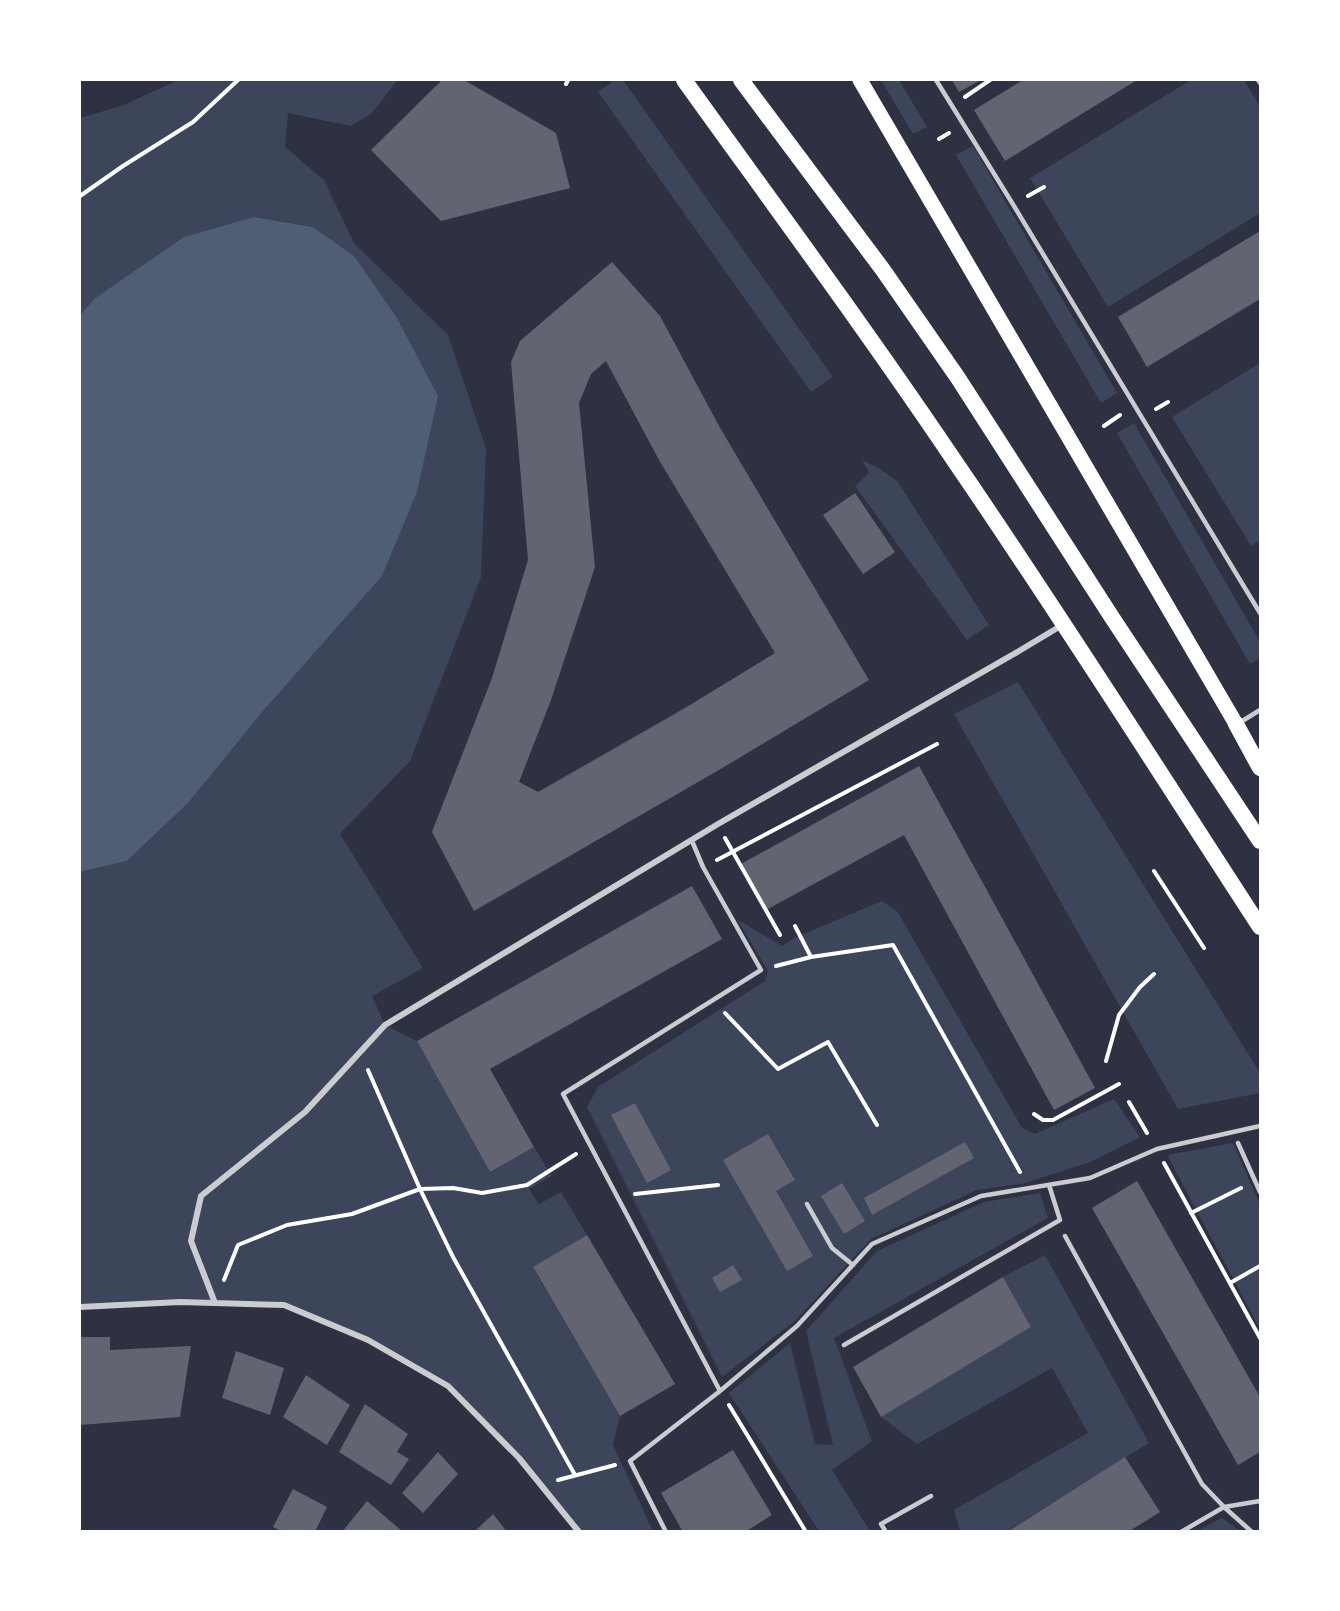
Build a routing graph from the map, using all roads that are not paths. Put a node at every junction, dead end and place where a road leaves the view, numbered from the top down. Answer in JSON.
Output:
{"nodes":[{"id":1,"x":684,"y":80,"type":"edge"},
{"id":2,"x":741,"y":80,"type":"edge"},
{"id":3,"x":860,"y":80,"type":"edge"},
{"id":4,"x":936,"y":80,"type":"edge"},
{"id":5,"x":1260,"y":613,"type":"edge"},
{"id":6,"x":1064,"y":623,"type":"junction"},
{"id":7,"x":1260,"y":710,"type":"edge"},
{"id":8,"x":1236,"y":724,"type":"junction"},
{"id":9,"x":1260,"y":768,"type":"edge"},
{"id":10,"x":692,"y":841,"type":"junction"},
{"id":11,"x":1260,"y":841,"type":"edge"},
{"id":12,"x":1260,"y":927,"type":"edge"},
{"id":13,"x":1260,"y":1126,"type":"edge"},
{"id":14,"x":1238,"y":1143,"type":"dead end"},
{"id":15,"x":1049,"y":1185,"type":"junction"},
{"id":16,"x":1260,"y":1192,"type":"edge"},
{"id":17,"x":807,"y":1204,"type":"dead end"},
{"id":18,"x":1065,"y":1236,"type":"dead end"},
{"id":19,"x":853,"y":1265,"type":"junction"},
{"id":20,"x":215,"y":1303,"type":"junction"},
{"id":21,"x":80,"y":1307,"type":"edge"},
{"id":22,"x":844,"y":1345,"type":"dead end"},
{"id":23,"x":720,"y":1391,"type":"junction"},
{"id":24,"x":931,"y":1496,"type":"dead end"},
{"id":25,"x":1260,"y":1501,"type":"edge"},
{"id":26,"x":1224,"y":1508,"type":"junction"},
{"id":27,"x":579,"y":1532,"type":"edge"},
{"id":28,"x":666,"y":1532,"type":"edge"},
{"id":29,"x":886,"y":1532,"type":"edge"},
{"id":30,"x":1181,"y":1532,"type":"edge"},
{"id":31,"x":1252,"y":1532,"type":"edge"}],
"edges":[{"from":1,"to":6,"type":"highway"},
{"from":2,"to":11,"type":"highway"},
{"from":3,"to":8,"type":"main road"},
{"from":4,"to":5,"type":"lane"},
{"from":6,"to":10,"type":"street"},
{"from":6,"to":12,"type":"highway"},
{"from":7,"to":8,"type":"lane"},
{"from":8,"to":9,"type":"highway"},
{"from":10,"to":20,"type":"street"},
{"from":10,"to":23,"type":"lane"},
{"from":13,"to":15,"type":"lane"},
{"from":14,"to":16,"type":"lane"},
{"from":15,"to":19,"type":"lane"},
{"from":15,"to":22,"type":"lane"},
{"from":17,"to":19,"type":"lane"},
{"from":18,"to":26,"type":"lane"},
{"from":19,"to":23,"type":"lane"},
{"from":20,"to":21,"type":"street"},
{"from":20,"to":27,"type":"street"},
{"from":23,"to":28,"type":"lane"},
{"from":24,"to":29,"type":"lane"},
{"from":25,"to":26,"type":"lane"},
{"from":26,"to":30,"type":"lane"},
{"from":26,"to":31,"type":"lane"}]}
